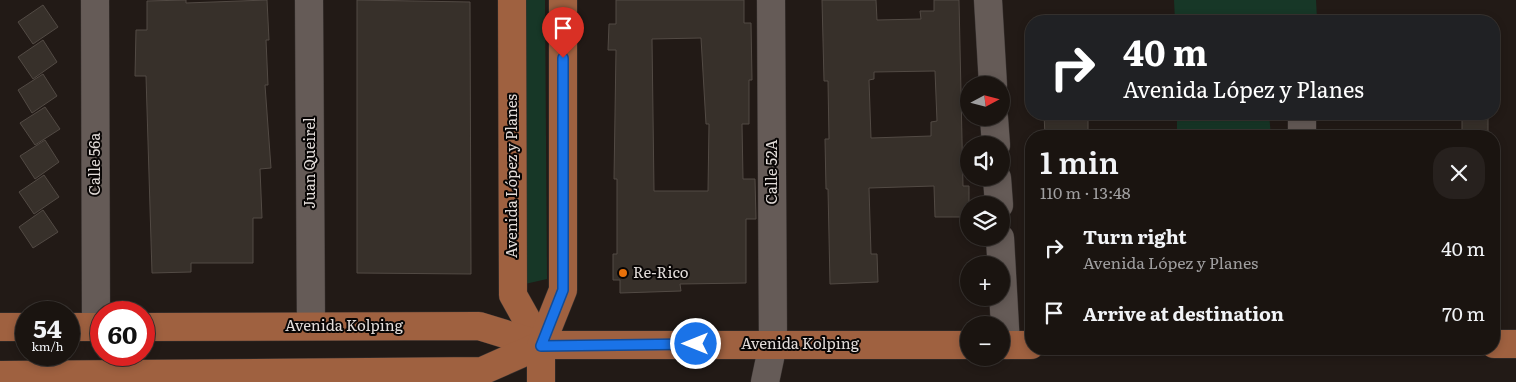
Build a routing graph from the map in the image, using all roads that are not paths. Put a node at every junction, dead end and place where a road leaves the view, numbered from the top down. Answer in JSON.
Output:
{"nodes":[{"id":1,"x":95,"y":0,"type":"edge"},
{"id":2,"x":309,"y":0,"type":"edge"},
{"id":3,"x":512,"y":0,"type":"edge"},
{"id":4,"x":563,"y":0,"type":"edge"},
{"id":5,"x":771,"y":0,"type":"edge"},
{"id":6,"x":988,"y":0,"type":"edge"},
{"id":7,"x":992,"y":76,"type":"edge"},
{"id":8,"x":1001,"y":246,"type":"edge"},
{"id":9,"x":98,"y":301,"type":"edge"},
{"id":10,"x":311,"y":326,"type":"junction"},
{"id":11,"x":0,"y":327,"type":"edge"},
{"id":12,"x":15,"y":327,"type":"edge"},
{"id":13,"x":155,"y":327,"type":"edge"},
{"id":14,"x":773,"y":344,"type":"junction"},
{"id":15,"x":1500,"y":344,"type":"edge"},
{"id":16,"x":1516,"y":344,"type":"edge"},
{"id":17,"x":960,"y":345,"type":"edge"},
{"id":18,"x":1013,"y":345,"type":"edge"},
{"id":19,"x":541,"y":346,"type":"junction"},
{"id":20,"x":0,"y":375,"type":"edge"},
{"id":21,"x":58,"y":379,"type":"edge"},
{"id":22,"x":142,"y":379,"type":"edge"},
{"id":23,"x":541,"y":382,"type":"edge"},
{"id":24,"x":764,"y":382,"type":"edge"}],
"edges":[{"from":1,"to":9,"type":"street","name":"Calle 56a"},
{"from":2,"to":10,"type":"street","name":"Juan Queirel"},
{"from":3,"to":19,"type":"main road","name":"Avenida López y Planes"},
{"from":4,"to":19,"type":"main road","name":"Avenida López y Planes"},
{"from":5,"to":14,"type":"street","name":"Calle 52A"},
{"from":6,"to":7,"type":"street"},
{"from":8,"to":18,"type":"street"},
{"from":10,"to":13,"type":"main road","name":"Avenida Kolping"},
{"from":10,"to":19,"type":"main road","name":"Avenida Kolping"},
{"from":11,"to":12,"type":"main road"},
{"from":14,"to":17,"type":"main road","name":"Avenida Kolping"},
{"from":14,"to":19,"type":"main road","name":"Avenida Kolping"},
{"from":14,"to":24,"type":"street","name":"Calle 52A"},
{"from":15,"to":16,"type":"main road"},
{"from":19,"to":22,"type":"main road","name":"Avenida Kolping"},
{"from":19,"to":23,"type":"main road","name":"Avenida López y Planes"},
{"from":20,"to":21,"type":"main road","name":"Avenida Kolping"},
{"from":21,"to":22,"type":"main road","name":"Avenida Kolping"}]}
